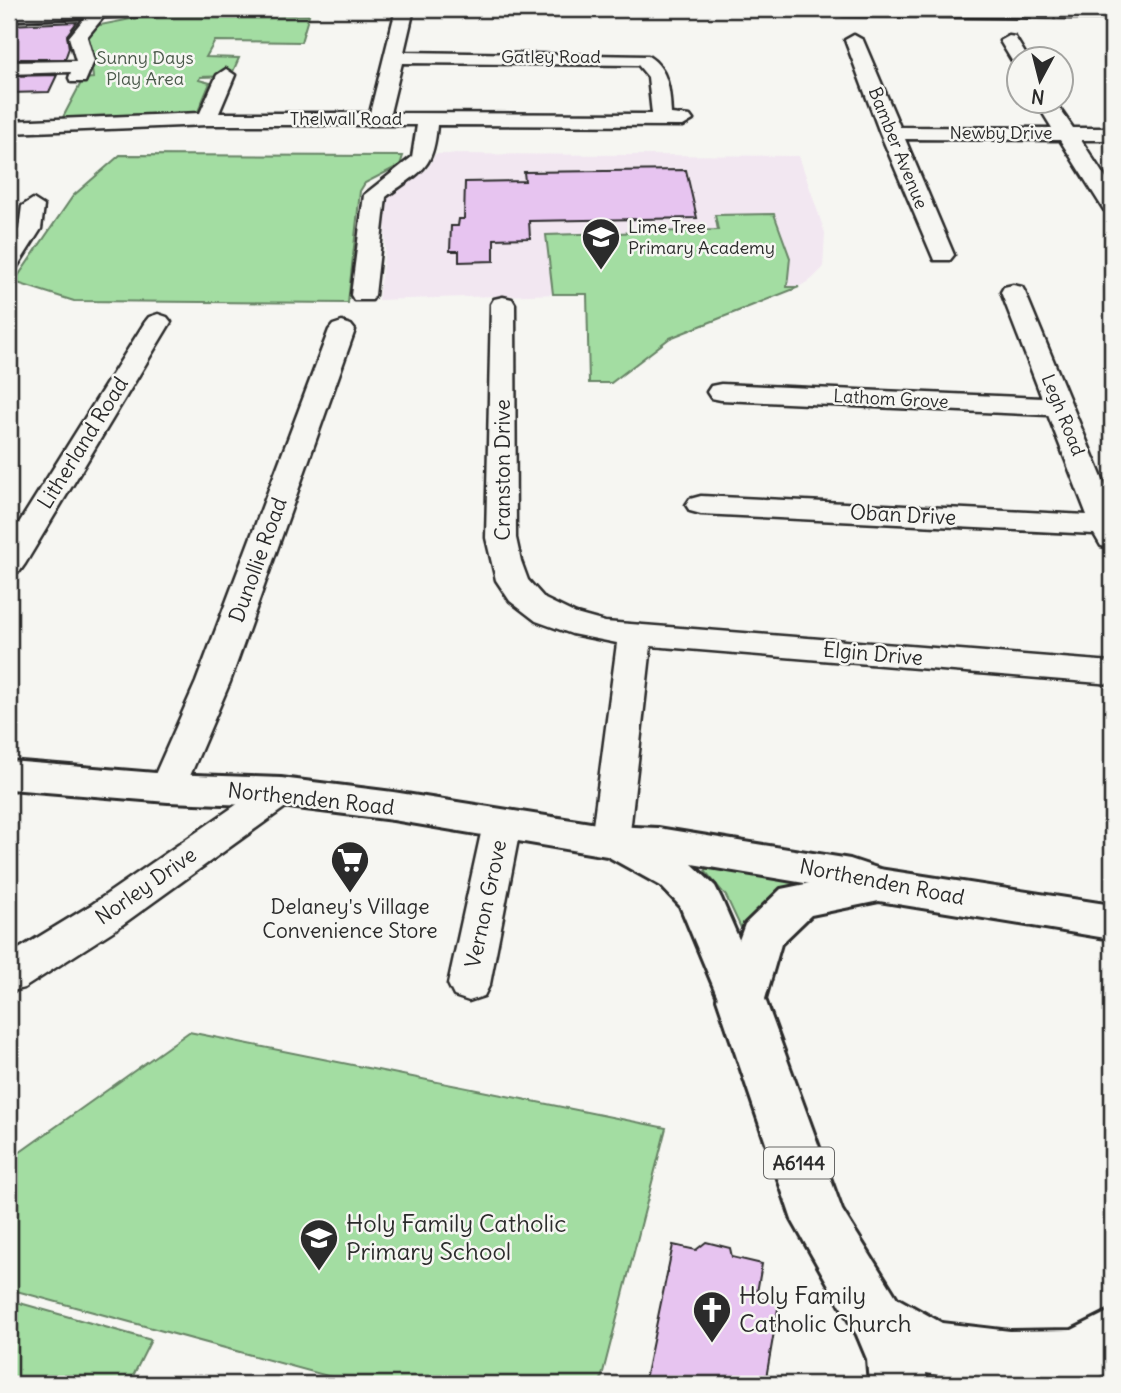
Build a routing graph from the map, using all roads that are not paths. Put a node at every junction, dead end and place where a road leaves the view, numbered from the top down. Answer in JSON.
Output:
{"nodes":[{"id":1,"x":157,"y":9,"type":"edge"},
{"id":2,"x":405,"y":9,"type":"edge"},
{"id":3,"x":843,"y":9,"type":"edge"},
{"id":4,"x":101,"y":10,"type":"edge"},
{"id":5,"x":1112,"y":12,"type":"edge"},
{"id":6,"x":9,"y":14,"type":"edge"},
{"id":7,"x":854,"y":40,"type":"dead end"},
{"id":8,"x":1009,"y":41,"type":"dead end"},
{"id":9,"x":1012,"y":46,"type":"edge"},
{"id":10,"x":393,"y":57,"type":"junction"},
{"id":11,"x":9,"y":68,"type":"edge"},
{"id":12,"x":226,"y":75,"type":"dead end"},
{"id":13,"x":1055,"y":116,"type":"edge"},
{"id":14,"x":207,"y":119,"type":"junction"},
{"id":15,"x":379,"y":119,"type":"junction"},
{"id":16,"x":428,"y":119,"type":"junction"},
{"id":17,"x":673,"y":120,"type":"joint"},
{"id":18,"x":9,"y":127,"type":"edge"},
{"id":19,"x":890,"y":133,"type":"junction"},
{"id":20,"x":1065,"y":133,"type":"junction"},
{"id":21,"x":1112,"y":134,"type":"edge"},
{"id":22,"x":1112,"y":205,"type":"edge"},
{"id":23,"x":33,"y":206,"type":"dead end"},
{"id":24,"x":942,"y":255,"type":"dead end"},
{"id":25,"x":9,"y":262,"type":"edge"},
{"id":26,"x":1013,"y":292,"type":"dead end"},
{"id":27,"x":363,"y":295,"type":"dead end"},
{"id":28,"x":503,"y":304,"type":"dead end"},
{"id":29,"x":158,"y":322,"type":"dead end"},
{"id":30,"x":342,"y":330,"type":"dead end"},
{"id":31,"x":721,"y":391,"type":"dead end"},
{"id":32,"x":1061,"y":407,"type":"junction"},
{"id":33,"x":701,"y":505,"type":"dead end"},
{"id":34,"x":1109,"y":532,"type":"edge"},
{"id":35,"x":9,"y":564,"type":"edge"},
{"id":36,"x":635,"y":635,"type":"junction"},
{"id":37,"x":1112,"y":673,"type":"edge"},
{"id":38,"x":9,"y":775,"type":"edge"},
{"id":39,"x":168,"y":788,"type":"junction"},
{"id":40,"x":281,"y":792,"type":"junction"},
{"id":41,"x":502,"y":824,"type":"junction"},
{"id":42,"x":610,"y":841,"type":"junction"},
{"id":43,"x":879,"y":885,"type":"junction"},
{"id":44,"x":1112,"y":922,"type":"edge"},
{"id":45,"x":9,"y":976,"type":"edge"},
{"id":46,"x":469,"y":984,"type":"dead end"},
{"id":47,"x":741,"y":999,"type":"junction"},
{"id":48,"x":877,"y":1317,"type":"junction"},
{"id":49,"x":1077,"y":1359,"type":"edge"},
{"id":50,"x":898,"y":1384,"type":"edge"}],
"edges":[{"from":1,"to":4,"type":"main road"},
{"from":2,"to":10,"type":"street"},
{"from":3,"to":5,"type":"main road"},
{"from":4,"to":6,"type":"main road"},
{"from":4,"to":11,"type":"street"},
{"from":7,"to":19,"type":"street","name":"Bamber Avenue"},
{"from":8,"to":9,"type":"street"},
{"from":10,"to":15,"type":"street"},
{"from":10,"to":17,"type":"street","name":"Gatley Road"},
{"from":12,"to":14,"type":"street"},
{"from":13,"to":20,"type":"street"},
{"from":14,"to":15,"type":"street","name":"Thelwall Road"},
{"from":14,"to":18,"type":"street","name":"Thelwall Road"},
{"from":15,"to":16,"type":"street","name":"Thelwall Road"},
{"from":16,"to":17,"type":"street","name":"Thelwall Road"},
{"from":16,"to":27,"type":"street"},
{"from":19,"to":20,"type":"street","name":"Newby Drive"},
{"from":19,"to":24,"type":"street","name":"Bamber Avenue"},
{"from":20,"to":21,"type":"street","name":"Newby Drive"},
{"from":20,"to":22,"type":"street"},
{"from":23,"to":25,"type":"street"},
{"from":26,"to":32,"type":"street","name":"Legh Road"},
{"from":28,"to":36,"type":"street","name":"Cranston Drive"},
{"from":29,"to":35,"type":"street","name":"Litherland Road"},
{"from":30,"to":39,"type":"street","name":"Dunollie Road"},
{"from":31,"to":32,"type":"street","name":"Lathom Grove"},
{"from":32,"to":34,"type":"street","name":"Legh Road"},
{"from":33,"to":34,"type":"street","name":"Oban Drive"},
{"from":36,"to":37,"type":"street","name":"Elgin Drive"},
{"from":36,"to":42,"type":"street"},
{"from":38,"to":39,"type":"main road","name":"Northenden Road"},
{"from":39,"to":40,"type":"main road","name":"Northenden Road"},
{"from":40,"to":41,"type":"main road","name":"Northenden Road"},
{"from":40,"to":45,"type":"street","name":"Norley Drive"},
{"from":41,"to":42,"type":"main road","name":"Northenden Road"},
{"from":41,"to":46,"type":"street","name":"Vernon Grove"},
{"from":42,"to":43,"type":"main road","name":"Northenden Road"},
{"from":42,"to":47,"type":"main road","name":"Northenden Road"},
{"from":43,"to":44,"type":"main road","name":"Northenden Road"},
{"from":43,"to":47,"type":"main road"},
{"from":47,"to":48,"type":"main road","number":"A6144"},
{"from":48,"to":49,"type":"main road"},
{"from":48,"to":50,"type":"main road","number":"A6144"}]}
